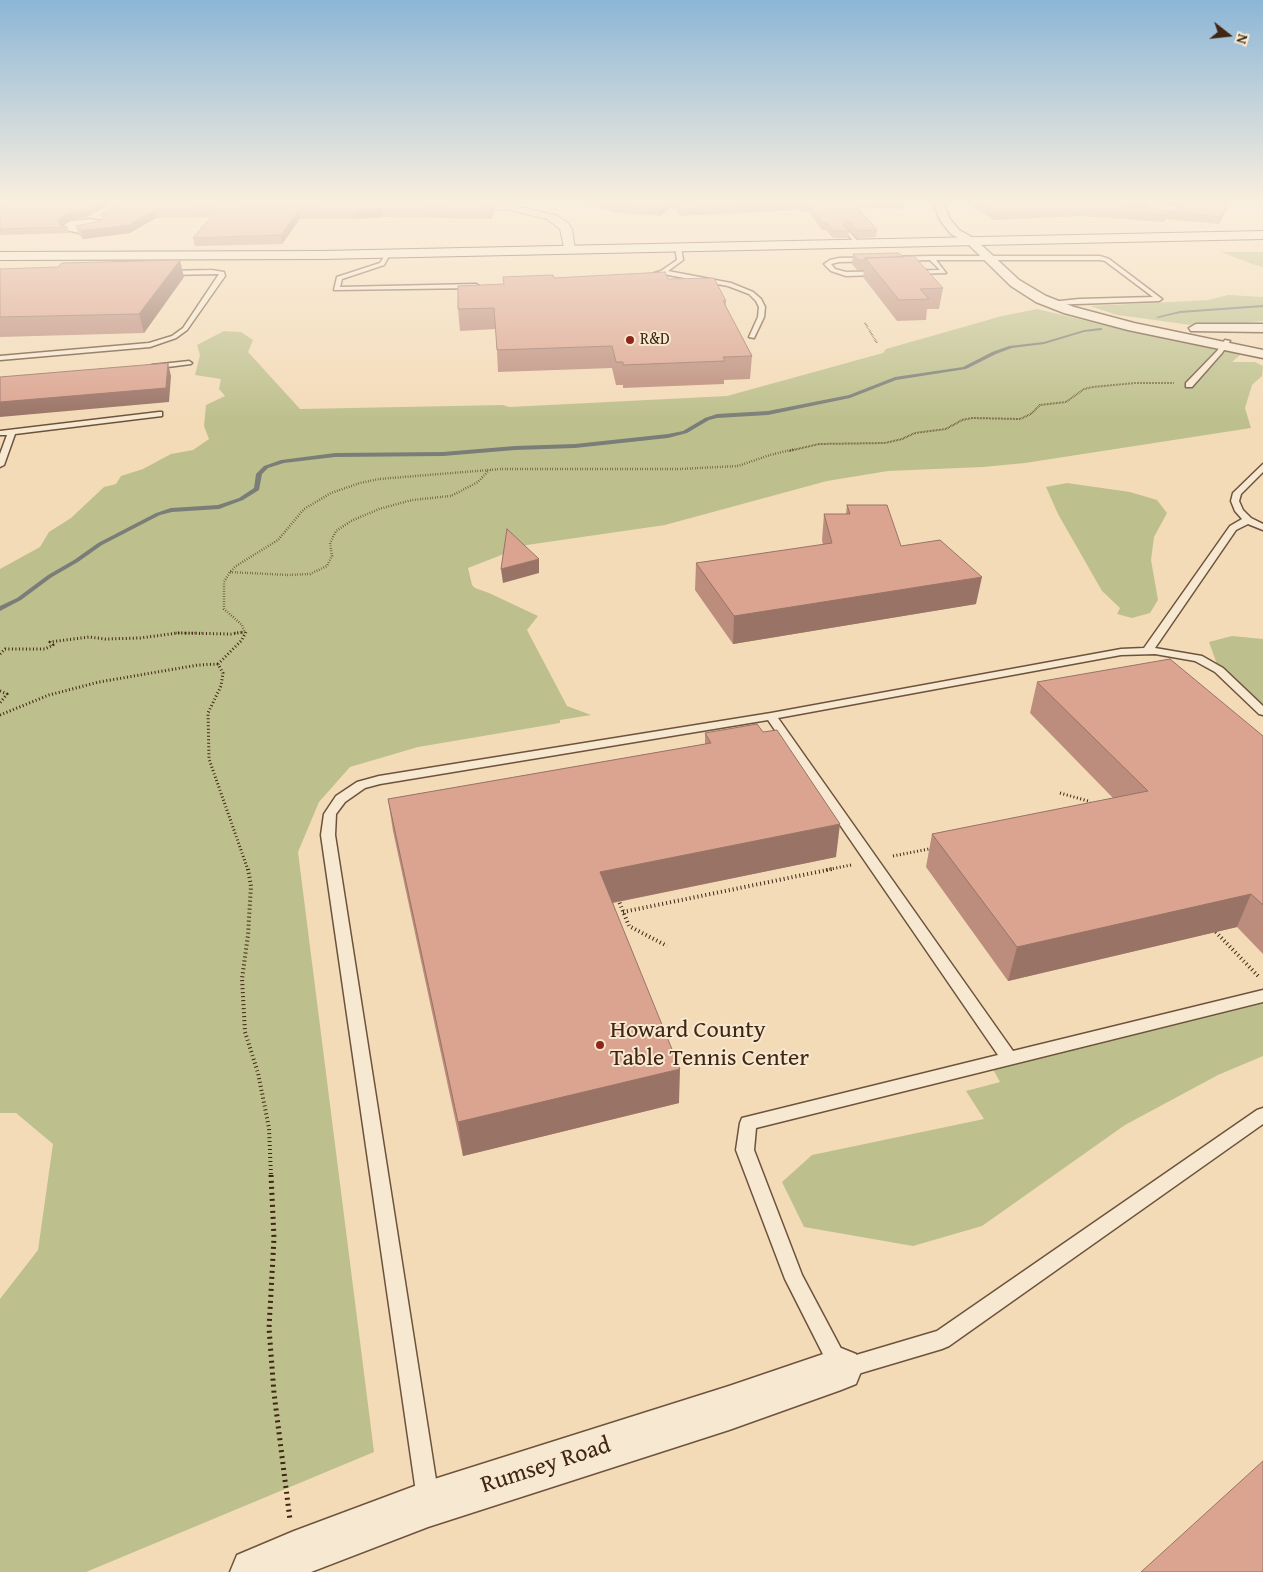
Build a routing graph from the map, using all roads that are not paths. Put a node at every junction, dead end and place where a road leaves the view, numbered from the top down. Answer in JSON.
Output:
{"nodes":[{"id":1,"x":184,"y":273,"type":"edge"},
{"id":2,"x":353,"y":273,"type":"edge"},
{"id":3,"x":658,"y":273,"type":"edge"},
{"id":4,"x":670,"y":273,"type":"edge"},
{"id":5,"x":844,"y":273,"type":"edge"},
{"id":6,"x":877,"y":273,"type":"edge"},
{"id":7,"x":1006,"y":273,"type":"edge"},
{"id":8,"x":1125,"y":273,"type":"edge"},
{"id":9,"x":640,"y":278,"type":"edge"},
{"id":10,"x":488,"y":286,"type":"edge"},
{"id":11,"x":1051,"y":304,"type":"junction"},
{"id":12,"x":1116,"y":322,"type":"junction"},
{"id":13,"x":1259,"y":328,"type":"edge"},
{"id":14,"x":752,"y":337,"type":"dead end"},
{"id":15,"x":1201,"y":338,"type":"junction"},
{"id":16,"x":1225,"y":344,"type":"junction"},
{"id":17,"x":1263,"y":348,"type":"edge"},
{"id":18,"x":1263,"y":354,"type":"edge"},
{"id":19,"x":0,"y":358,"type":"edge"},
{"id":20,"x":189,"y":363,"type":"dead end"},
{"id":21,"x":142,"y":368,"type":"edge"},
{"id":22,"x":1188,"y":385,"type":"dead end"},
{"id":23,"x":159,"y":414,"type":"dead end"},
{"id":24,"x":12,"y":432,"type":"junction"},
{"id":25,"x":0,"y":433,"type":"edge"},
{"id":26,"x":0,"y":465,"type":"edge"},
{"id":27,"x":1263,"y":467,"type":"edge"},
{"id":28,"x":1248,"y":520,"type":"junction"},
{"id":29,"x":1263,"y":527,"type":"edge"},
{"id":30,"x":1147,"y":651,"type":"junction"},
{"id":31,"x":1263,"y":712,"type":"edge"},
{"id":32,"x":772,"y":716,"type":"junction"},
{"id":33,"x":1263,"y":996,"type":"edge"},
{"id":34,"x":1008,"y":1057,"type":"junction"},
{"id":35,"x":1263,"y":1115,"type":"edge"},
{"id":36,"x":841,"y":1369,"type":"junction"},
{"id":37,"x":428,"y":1504,"type":"junction"},
{"id":38,"x":254,"y":1572,"type":"edge"}],
"edges":[{"from":1,"to":19,"type":"lane"},
{"from":2,"to":10,"type":"lane"},
{"from":3,"to":9,"type":"lane"},
{"from":4,"to":14,"type":"lane"},
{"from":5,"to":6,"type":"lane"},
{"from":7,"to":11,"type":"street"},
{"from":8,"to":11,"type":"lane"},
{"from":11,"to":12,"type":"street"},
{"from":12,"to":13,"type":"street"},
{"from":12,"to":15,"type":"street"},
{"from":13,"to":15,"type":"street"},
{"from":15,"to":16,"type":"street"},
{"from":16,"to":17,"type":"street"},
{"from":16,"to":18,"type":"street"},
{"from":16,"to":22,"type":"lane"},
{"from":20,"to":21,"type":"lane"},
{"from":23,"to":24,"type":"lane"},
{"from":24,"to":25,"type":"lane"},
{"from":24,"to":26,"type":"lane"},
{"from":27,"to":28,"type":"lane"},
{"from":28,"to":29,"type":"lane"},
{"from":28,"to":30,"type":"lane"},
{"from":30,"to":31,"type":"lane"},
{"from":30,"to":32,"type":"lane"},
{"from":32,"to":34,"type":"lane"},
{"from":32,"to":37,"type":"lane"},
{"from":33,"to":34,"type":"lane"},
{"from":34,"to":36,"type":"lane"},
{"from":35,"to":36,"type":"lane"},
{"from":36,"to":37,"type":"street","name":"Rumsey Road"},
{"from":37,"to":38,"type":"street","name":"Rumsey Road"}]}
